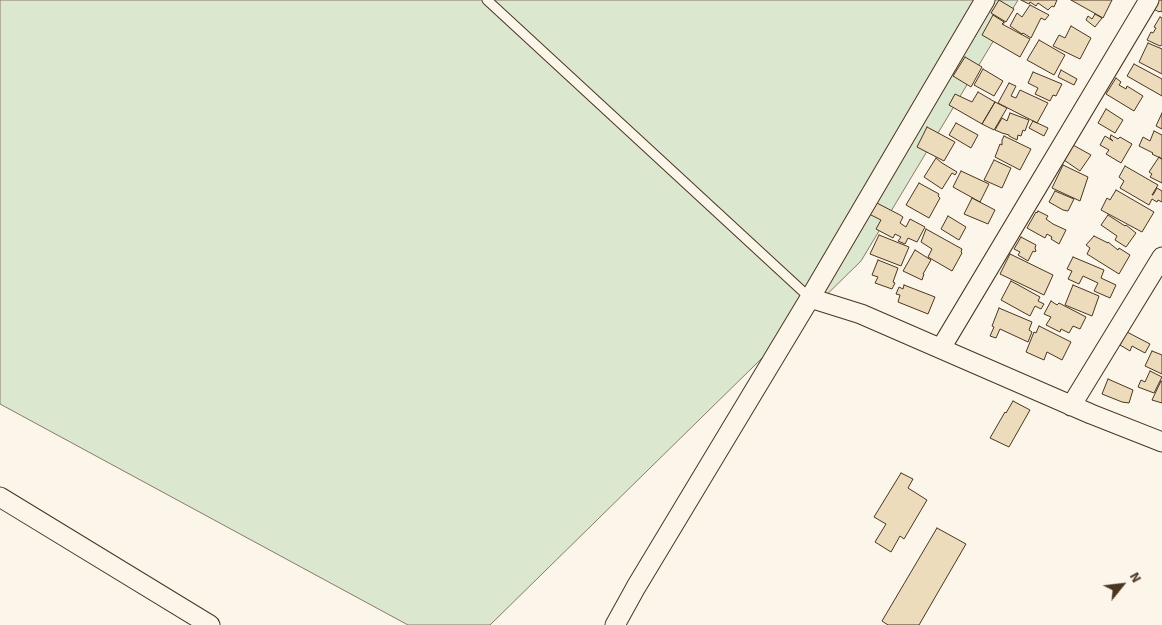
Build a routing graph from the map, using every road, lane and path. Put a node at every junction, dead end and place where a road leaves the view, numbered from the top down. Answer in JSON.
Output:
{"nodes":[{"id":1,"x":486,"y":0,"type":"edge"},
{"id":2,"x":985,"y":0,"type":"edge"},
{"id":3,"x":1149,"y":0,"type":"edge"},
{"id":4,"x":1162,"y":257,"type":"edge"},
{"id":5,"x":810,"y":298,"type":"junction"},
{"id":6,"x":941,"y":348,"type":"junction"},
{"id":7,"x":1071,"y":406,"type":"junction"},
{"id":8,"x":1162,"y":442,"type":"edge"},
{"id":9,"x":0,"y":497,"type":"edge"},
{"id":10,"x":210,"y":625,"type":"edge"},
{"id":11,"x":615,"y":625,"type":"edge"}],
"edges":[{"from":1,"to":5,"type":"lane"},
{"from":2,"to":5,"type":"street"},
{"from":3,"to":6,"type":"street"},
{"from":4,"to":7,"type":"street"},
{"from":5,"to":6,"type":"street"},
{"from":5,"to":11,"type":"street"},
{"from":6,"to":7,"type":"street"},
{"from":7,"to":8,"type":"street"},
{"from":9,"to":10,"type":"street"}]}
